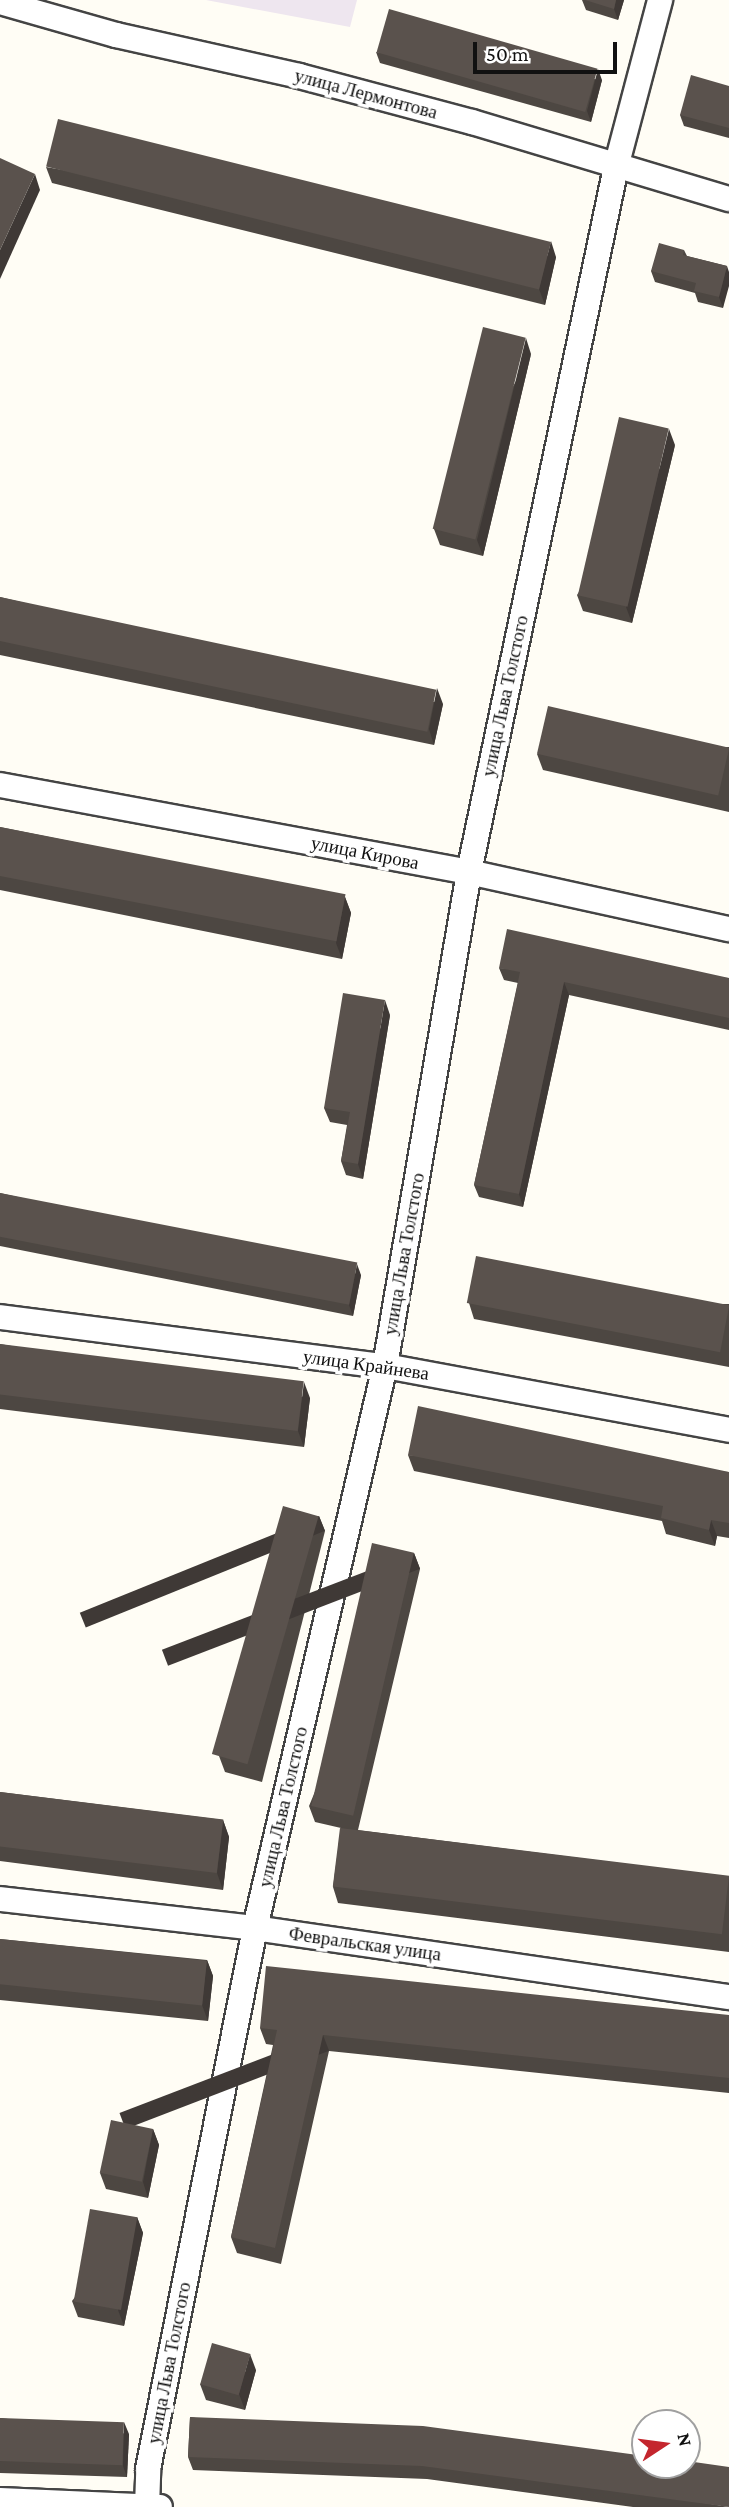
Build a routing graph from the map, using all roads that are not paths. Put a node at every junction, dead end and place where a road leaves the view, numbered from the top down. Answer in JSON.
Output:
{"nodes":[{"id":1,"x":660,"y":0,"type":"edge"},
{"id":2,"x":1,"y":4,"type":"edge"},
{"id":3,"x":616,"y":166,"type":"junction"},
{"id":4,"x":729,"y":199,"type":"edge"},
{"id":5,"x":0,"y":785,"type":"edge"},
{"id":6,"x":469,"y":872,"type":"junction"},
{"id":7,"x":729,"y":929,"type":"edge"},
{"id":8,"x":0,"y":1317,"type":"edge"},
{"id":9,"x":385,"y":1366,"type":"junction"},
{"id":10,"x":729,"y":1430,"type":"edge"},
{"id":11,"x":0,"y":1899,"type":"edge"},
{"id":12,"x":255,"y":1928,"type":"junction"},
{"id":13,"x":729,"y":1997,"type":"edge"},
{"id":14,"x":0,"y":2500,"type":"edge"},
{"id":15,"x":147,"y":2507,"type":"edge"},
{"id":16,"x":160,"y":2507,"type":"edge"}],
"edges":[{"from":1,"to":3,"type":"street","name":"улица Льва Толстого"},
{"from":2,"to":3,"type":"street","name":"улица Лермонтова"},
{"from":3,"to":4,"type":"street","name":"улица Лермонтова"},
{"from":3,"to":6,"type":"street","name":"улица Льва Толстого"},
{"from":5,"to":6,"type":"street","name":"улица Кирова"},
{"from":6,"to":7,"type":"street","name":"улица Кирова"},
{"from":6,"to":9,"type":"street","name":"улица Льва Толстого"},
{"from":8,"to":9,"type":"street","name":"улица Крайнева"},
{"from":9,"to":10,"type":"street","name":"улица Крайнева"},
{"from":9,"to":12,"type":"street","name":"улица Льва Толстого"},
{"from":11,"to":12,"type":"street","name":"Февральская улица"},
{"from":12,"to":13,"type":"street","name":"Февральская улица"},
{"from":12,"to":15,"type":"street","name":"улица Льва Толстого"},
{"from":14,"to":15,"type":"street"},
{"from":15,"to":16,"type":"street"}]}
